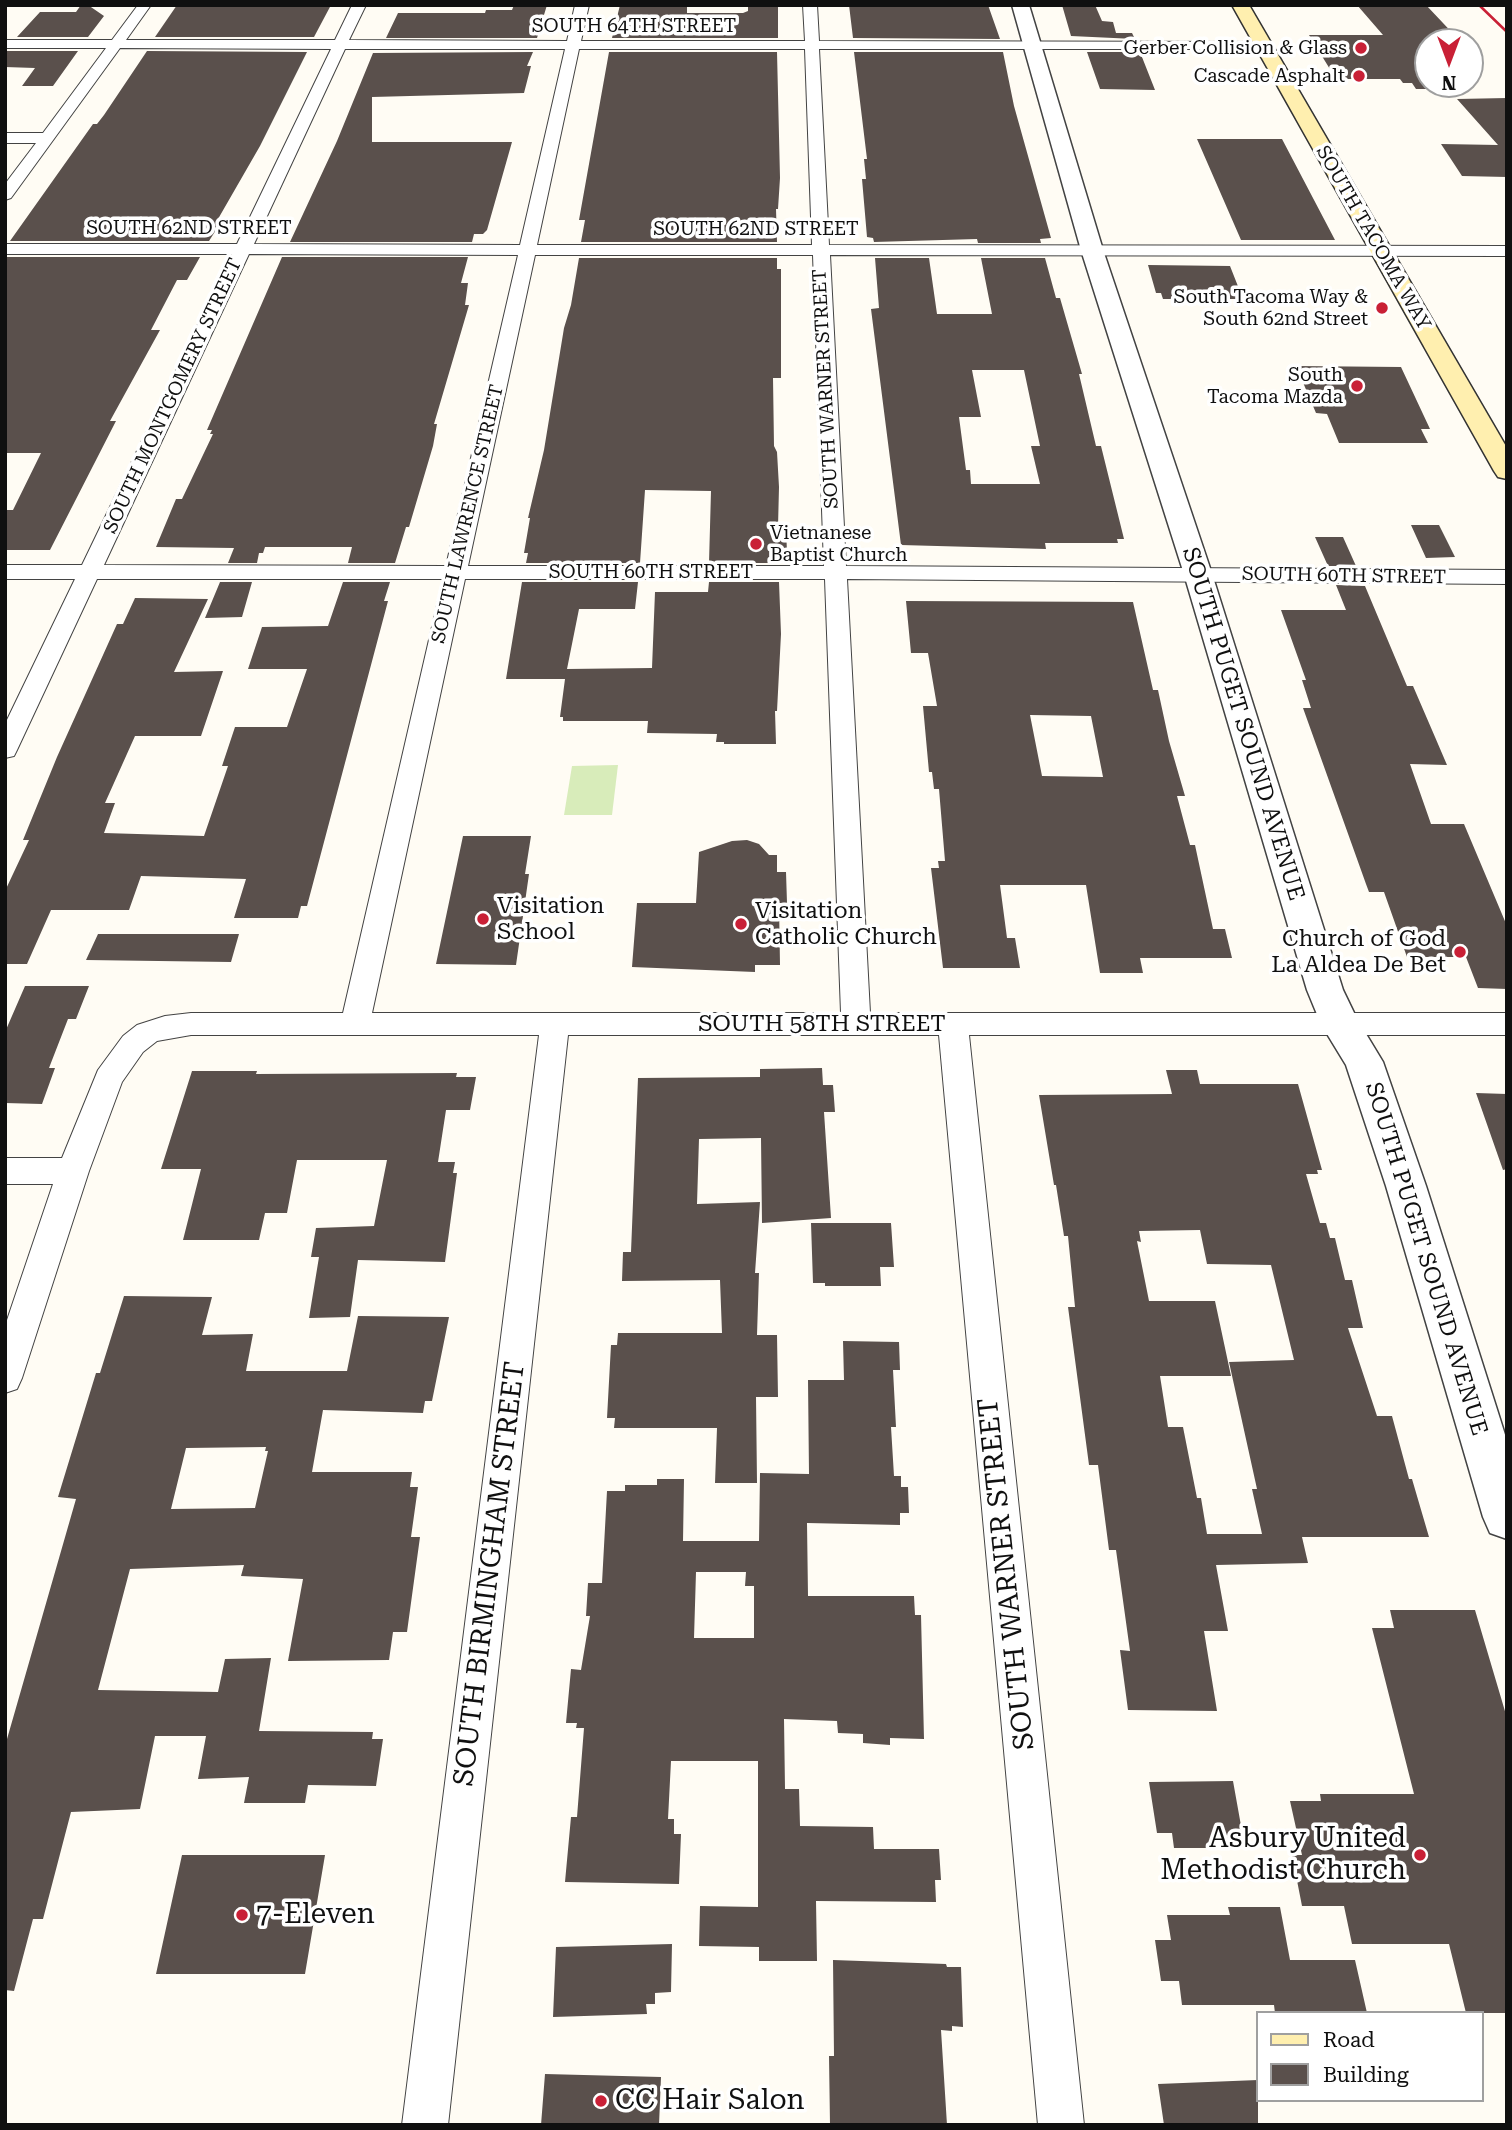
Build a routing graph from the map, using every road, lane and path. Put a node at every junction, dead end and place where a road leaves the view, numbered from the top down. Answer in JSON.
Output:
{"nodes":[{"id":1,"x":145,"y":5,"type":"edge"},
{"id":2,"x":359,"y":5,"type":"edge"},
{"id":3,"x":582,"y":5,"type":"edge"},
{"id":4,"x":810,"y":5,"type":"edge"},
{"id":5,"x":1020,"y":5,"type":"edge"},
{"id":6,"x":1240,"y":5,"type":"edge"},
{"id":7,"x":5,"y":44,"type":"edge"},
{"id":8,"x":116,"y":44,"type":"junction"},
{"id":9,"x":340,"y":44,"type":"junction"},
{"id":10,"x":573,"y":45,"type":"junction"},
{"id":11,"x":1032,"y":45,"type":"junction"},
{"id":12,"x":812,"y":46,"type":"junction"},
{"id":13,"x":1263,"y":46,"type":"junction"},
{"id":14,"x":5,"y":138,"type":"edge"},
{"id":15,"x":47,"y":138,"type":"junction"},
{"id":16,"x":5,"y":195,"type":"edge"},
{"id":17,"x":5,"y":249,"type":"edge"},
{"id":18,"x":243,"y":249,"type":"junction"},
{"id":19,"x":527,"y":250,"type":"junction"},
{"id":20,"x":820,"y":250,"type":"junction"},
{"id":21,"x":1092,"y":250,"type":"junction"},
{"id":22,"x":1381,"y":251,"type":"junction"},
{"id":23,"x":1507,"y":251,"type":"edge"},
{"id":24,"x":1507,"y":471,"type":"edge"},
{"id":25,"x":5,"y":572,"type":"edge"},
{"id":26,"x":89,"y":572,"type":"junction"},
{"id":27,"x":456,"y":572,"type":"junction"},
{"id":28,"x":835,"y":572,"type":"junction"},
{"id":29,"x":1198,"y":574,"type":"junction"},
{"id":30,"x":1507,"y":577,"type":"edge"},
{"id":31,"x":5,"y":750,"type":"edge"},
{"id":32,"x":355,"y":1024,"type":"junction"},
{"id":33,"x":555,"y":1024,"type":"junction"},
{"id":34,"x":856,"y":1024,"type":"junction"},
{"id":35,"x":953,"y":1024,"type":"junction"},
{"id":36,"x":1340,"y":1024,"type":"junction"},
{"id":37,"x":1507,"y":1024,"type":"edge"},
{"id":38,"x":5,"y":1171,"type":"edge"},
{"id":39,"x":73,"y":1171,"type":"junction"},
{"id":40,"x":5,"y":1378,"type":"edge"},
{"id":41,"x":1507,"y":1517,"type":"edge"},
{"id":42,"x":425,"y":2125,"type":"edge"},
{"id":43,"x":1061,"y":2125,"type":"edge"}],
"edges":[{"from":1,"to":8,"type":"street"},
{"from":2,"to":9,"type":"street","name":"SOUTH MONTGOMERY STREET"},
{"from":3,"to":10,"type":"street","name":"SOUTH LAWRENCE STREET"},
{"from":4,"to":12,"type":"street","name":"SOUTH WARNER STREET"},
{"from":5,"to":11,"type":"street","name":"SOUTH PUGET SOUND AVENUE"},
{"from":6,"to":13,"type":"main road","name":"SOUTH TACOMA WAY"},
{"from":7,"to":8,"type":"street","name":"SOUTH 64TH STREET"},
{"from":8,"to":9,"type":"street","name":"SOUTH 64TH STREET"},
{"from":8,"to":15,"type":"street"},
{"from":9,"to":10,"type":"street","name":"SOUTH 64TH STREET"},
{"from":9,"to":18,"type":"street","name":"SOUTH MONTGOMERY STREET"},
{"from":10,"to":12,"type":"street","name":"SOUTH 64TH STREET"},
{"from":10,"to":19,"type":"street","name":"SOUTH LAWRENCE STREET"},
{"from":11,"to":12,"type":"street","name":"SOUTH 64TH STREET"},
{"from":11,"to":13,"type":"street","name":"SOUTH 64TH STREET"},
{"from":11,"to":21,"type":"street","name":"SOUTH PUGET SOUND AVENUE"},
{"from":12,"to":20,"type":"street","name":"SOUTH WARNER STREET"},
{"from":13,"to":22,"type":"main road","name":"SOUTH TACOMA WAY"},
{"from":14,"to":15,"type":"street"},
{"from":15,"to":16,"type":"street"},
{"from":17,"to":18,"type":"street","name":"SOUTH 62ND STREET"},
{"from":18,"to":19,"type":"street","name":"SOUTH 62ND STREET"},
{"from":18,"to":26,"type":"street","name":"SOUTH MONTGOMERY STREET"},
{"from":19,"to":20,"type":"street","name":"SOUTH 62ND STREET"},
{"from":19,"to":27,"type":"street","name":"SOUTH LAWRENCE STREET"},
{"from":20,"to":21,"type":"street","name":"SOUTH 62ND STREET"},
{"from":20,"to":28,"type":"street","name":"SOUTH WARNER STREET"},
{"from":21,"to":22,"type":"street","name":"SOUTH 62ND STREET"},
{"from":21,"to":29,"type":"street","name":"SOUTH PUGET SOUND AVENUE"},
{"from":22,"to":23,"type":"street","name":"SOUTH 62ND STREET"},
{"from":22,"to":24,"type":"main road","name":"SOUTH TACOMA WAY"},
{"from":25,"to":26,"type":"street","name":"SOUTH 60TH STREET"},
{"from":26,"to":27,"type":"street","name":"SOUTH 60TH STREET"},
{"from":26,"to":31,"type":"street","name":"SOUTH MONTGOMERY STREET"},
{"from":27,"to":28,"type":"street","name":"SOUTH 60TH STREET"},
{"from":27,"to":32,"type":"street","name":"SOUTH LAWRENCE STREET"},
{"from":28,"to":29,"type":"street","name":"SOUTH 60TH STREET"},
{"from":28,"to":34,"type":"street","name":"SOUTH WARNER STREET"},
{"from":29,"to":30,"type":"street","name":"SOUTH 60TH STREET"},
{"from":29,"to":36,"type":"street","name":"SOUTH PUGET SOUND AVENUE"},
{"from":32,"to":33,"type":"street","name":"SOUTH 58TH STREET"},
{"from":32,"to":39,"type":"street","name":"SOUTH 58TH STREET"},
{"from":33,"to":34,"type":"street","name":"SOUTH 58TH STREET"},
{"from":33,"to":42,"type":"street","name":"SOUTH BIRMINGHAM STREET"},
{"from":34,"to":35,"type":"street","name":"SOUTH 58TH STREET"},
{"from":35,"to":36,"type":"street","name":"SOUTH 58TH STREET"},
{"from":35,"to":43,"type":"street","name":"SOUTH WARNER STREET"},
{"from":36,"to":37,"type":"street","name":"SOUTH 58TH STREET"},
{"from":36,"to":41,"type":"street","name":"SOUTH PUGET SOUND AVENUE"},
{"from":38,"to":39,"type":"street"},
{"from":39,"to":40,"type":"street"}]}
